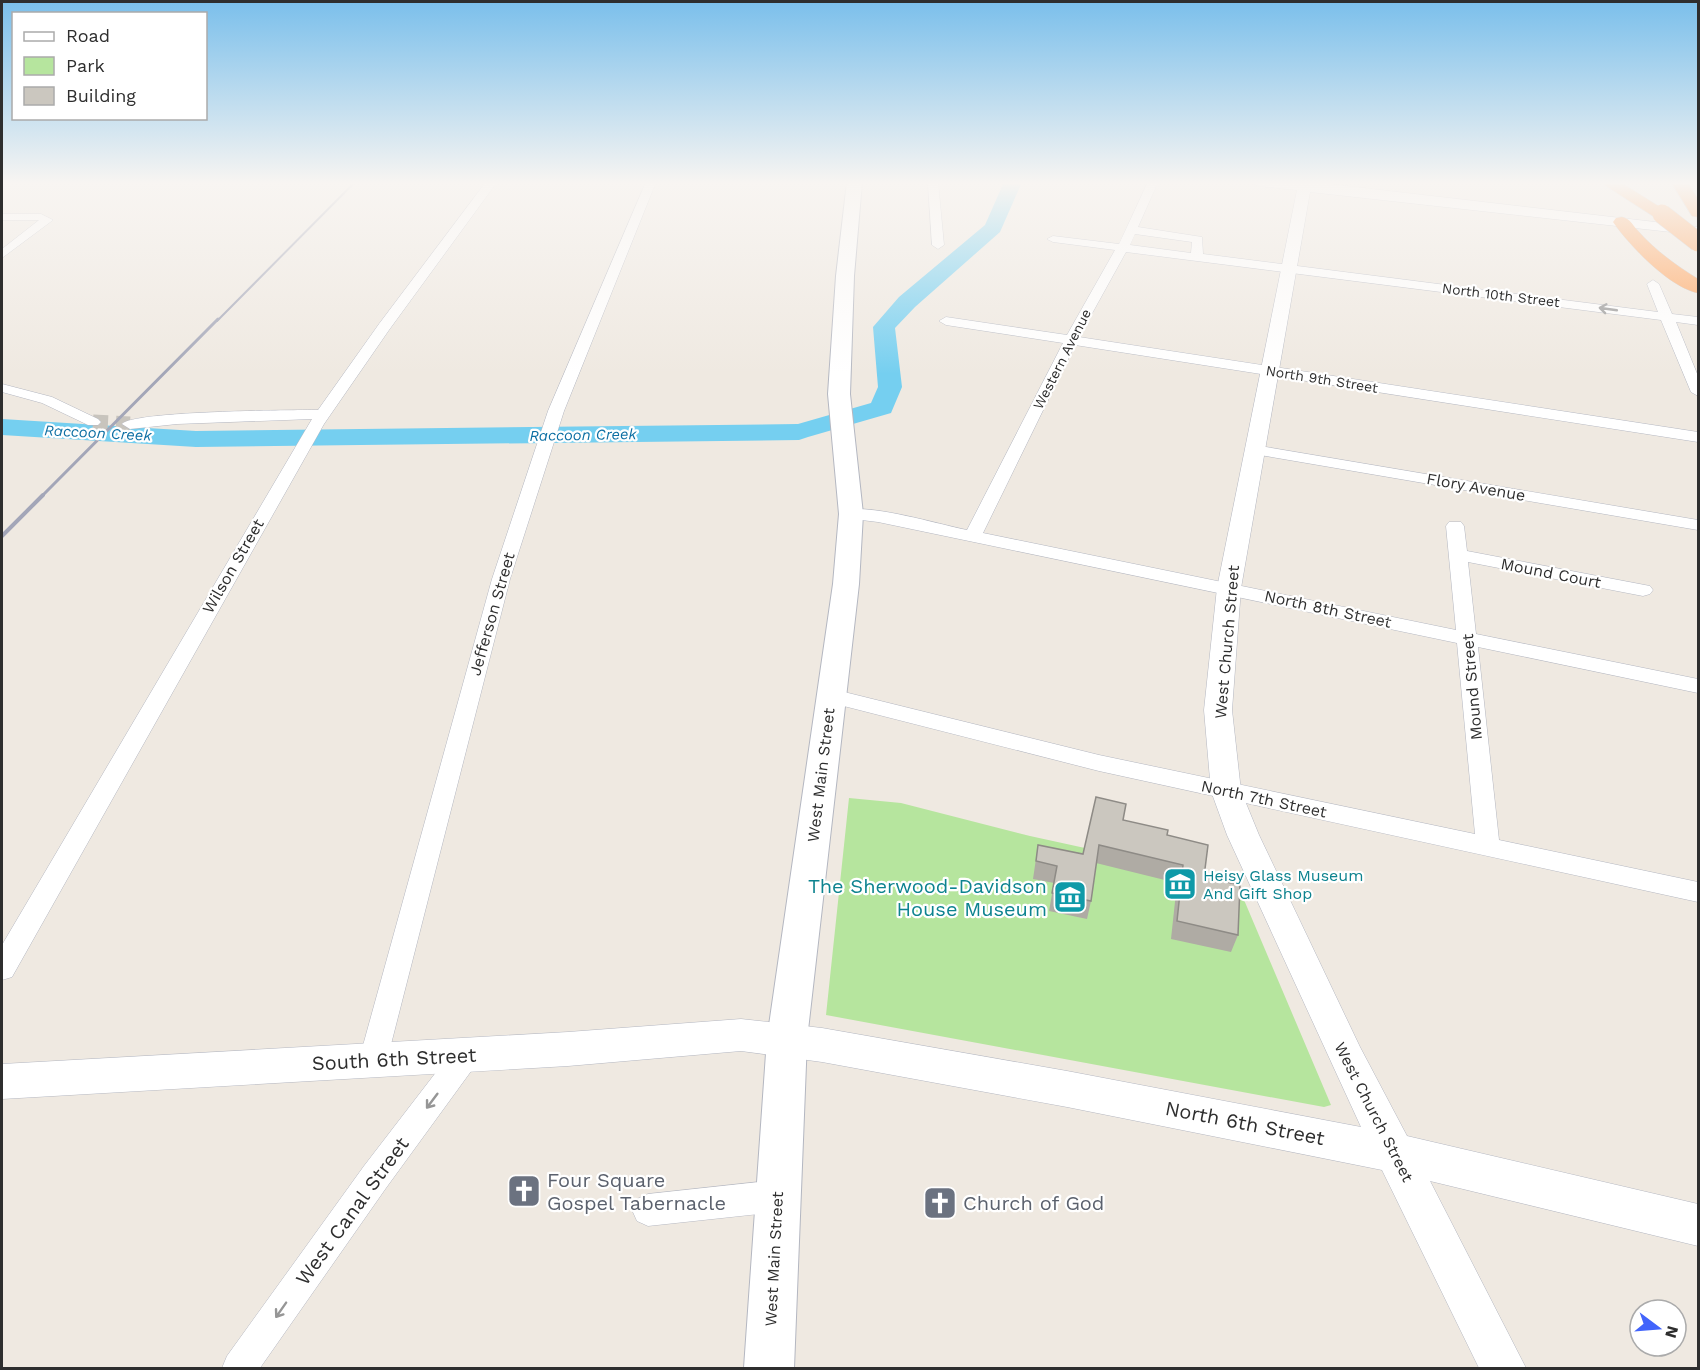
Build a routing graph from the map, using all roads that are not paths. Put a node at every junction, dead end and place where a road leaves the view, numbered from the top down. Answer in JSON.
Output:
{"nodes":[{"id":1,"x":445,"y":246,"type":"edge"},
{"id":2,"x":624,"y":246,"type":"edge"},
{"id":3,"x":848,"y":246,"type":"edge"},
{"id":4,"x":1114,"y":246,"type":"edge"},
{"id":5,"x":1198,"y":246,"type":"edge"},
{"id":6,"x":1292,"y":246,"type":"edge"},
{"id":7,"x":1642,"y":246,"type":"edge"},
{"id":8,"x":1123,"y":247,"type":"junction"},
{"id":9,"x":1197,"y":256,"type":"junction"},
{"id":10,"x":1288,"y":269,"type":"junction"},
{"id":11,"x":1653,"y":284,"type":"dead end"},
{"id":12,"x":1698,"y":287,"type":"edge"},
{"id":13,"x":1666,"y":317,"type":"junction"},
{"id":14,"x":946,"y":321,"type":"dead end"},
{"id":15,"x":1698,"y":321,"type":"edge"},
{"id":16,"x":1071,"y":340,"type":"junction"},
{"id":17,"x":1270,"y":371,"type":"junction"},
{"id":18,"x":2,"y":388,"type":"edge"},
{"id":19,"x":1698,"y":392,"type":"edge"},
{"id":20,"x":319,"y":419,"type":"junction"},
{"id":21,"x":93,"y":423,"type":"tunnel mouth"},
{"id":22,"x":130,"y":424,"type":"tunnel mouth"},
{"id":23,"x":1698,"y":437,"type":"edge"},
{"id":24,"x":1254,"y":450,"type":"junction"},
{"id":25,"x":851,"y":514,"type":"junction"},
{"id":26,"x":1698,"y":525,"type":"edge"},
{"id":27,"x":1455,"y":526,"type":"dead end"},
{"id":28,"x":972,"y":537,"type":"junction"},
{"id":29,"x":1460,"y":555,"type":"junction"},
{"id":30,"x":1230,"y":588,"type":"junction"},
{"id":31,"x":1643,"y":590,"type":"dead end"},
{"id":32,"x":1468,"y":638,"type":"junction"},
{"id":33,"x":1698,"y":686,"type":"edge"},
{"id":34,"x":832,"y":696,"type":"junction"},
{"id":35,"x":1226,"y":791,"type":"junction"},
{"id":36,"x":1488,"y":848,"type":"junction"},
{"id":37,"x":1698,"y":892,"type":"edge"},
{"id":38,"x":2,"y":969,"type":"edge"},
{"id":39,"x":787,"y":1039,"type":"junction"},
{"id":40,"x":467,"y":1054,"type":"junction"},
{"id":41,"x":374,"y":1060,"type":"junction"},
{"id":42,"x":2,"y":1082,"type":"edge"},
{"id":43,"x":1395,"y":1153,"type":"junction"},
{"id":44,"x":777,"y":1196,"type":"junction"},
{"id":45,"x":648,"y":1210,"type":"dead end"},
{"id":46,"x":1698,"y":1225,"type":"edge"},
{"id":47,"x":239,"y":1368,"type":"edge"},
{"id":48,"x":769,"y":1368,"type":"edge"},
{"id":49,"x":1503,"y":1368,"type":"edge"}],
"edges":[{"from":1,"to":20,"type":"street","name":"Wilson Street"},
{"from":2,"to":41,"type":"street","name":"Jefferson Street"},
{"from":3,"to":25,"type":"main road","name":"West Main Street"},
{"from":4,"to":8,"type":"street","name":"North 10th Street"},
{"from":5,"to":9,"type":"street"},
{"from":6,"to":10,"type":"street","name":"West Church Street"},
{"from":7,"to":12,"type":"highway"},
{"from":8,"to":9,"type":"street","name":"North 10th Street"},
{"from":8,"to":16,"type":"street","name":"Western Avenue"},
{"from":9,"to":10,"type":"street","name":"North 10th Street"},
{"from":13,"to":10,"type":"street","name":"North 10th Street","one_way":true},
{"from":10,"to":17,"type":"street","name":"West Church Street"},
{"from":11,"to":13,"type":"street"},
{"from":13,"to":15,"type":"street","name":"North 10th Street"},
{"from":13,"to":19,"type":"street"},
{"from":14,"to":16,"type":"street","name":"North 9th Street"},
{"from":16,"to":17,"type":"street","name":"North 9th Street"},
{"from":16,"to":28,"type":"street","name":"Western Avenue"},
{"from":17,"to":23,"type":"street","name":"North 9th Street"},
{"from":17,"to":24,"type":"street","name":"West Church Street"},
{"from":18,"to":21,"type":"street"},
{"from":20,"to":22,"type":"street"},
{"from":20,"to":38,"type":"street","name":"Wilson Street"},
{"from":24,"to":26,"type":"street","name":"Flory Avenue"},
{"from":24,"to":30,"type":"street","name":"West Church Street"},
{"from":25,"to":28,"type":"street","name":"North 8th Street"},
{"from":25,"to":34,"type":"main road","name":"West Main Street"},
{"from":27,"to":29,"type":"street","name":"Mound Street"},
{"from":28,"to":30,"type":"street","name":"North 8th Street"},
{"from":29,"to":31,"type":"street","name":"Mound Court"},
{"from":29,"to":32,"type":"street","name":"Mound Street"},
{"from":30,"to":32,"type":"street","name":"North 8th Street"},
{"from":30,"to":35,"type":"street","name":"West Church Street"},
{"from":32,"to":33,"type":"street","name":"North 8th Street"},
{"from":32,"to":36,"type":"street","name":"Mound Street"},
{"from":34,"to":35,"type":"street","name":"North 7th Street"},
{"from":34,"to":39,"type":"main road","name":"West Main Street"},
{"from":35,"to":36,"type":"street","name":"North 7th Street"},
{"from":35,"to":43,"type":"street","name":"West Church Street"},
{"from":36,"to":37,"type":"street","name":"North 7th Street"},
{"from":39,"to":40,"type":"street","name":"South 6th Street"},
{"from":39,"to":43,"type":"street","name":"North 6th Street"},
{"from":39,"to":44,"type":"main road","name":"West Main Street"},
{"from":40,"to":41,"type":"street","name":"South 6th Street"},
{"from":40,"to":47,"type":"street","name":"West Canal Street","one_way":true},
{"from":41,"to":42,"type":"street","name":"South 6th Street"},
{"from":43,"to":46,"type":"street","name":"North 6th Street"},
{"from":43,"to":49,"type":"street","name":"West Church Street"},
{"from":44,"to":45,"type":"street"},
{"from":44,"to":48,"type":"main road","name":"West Main Street"}]}
